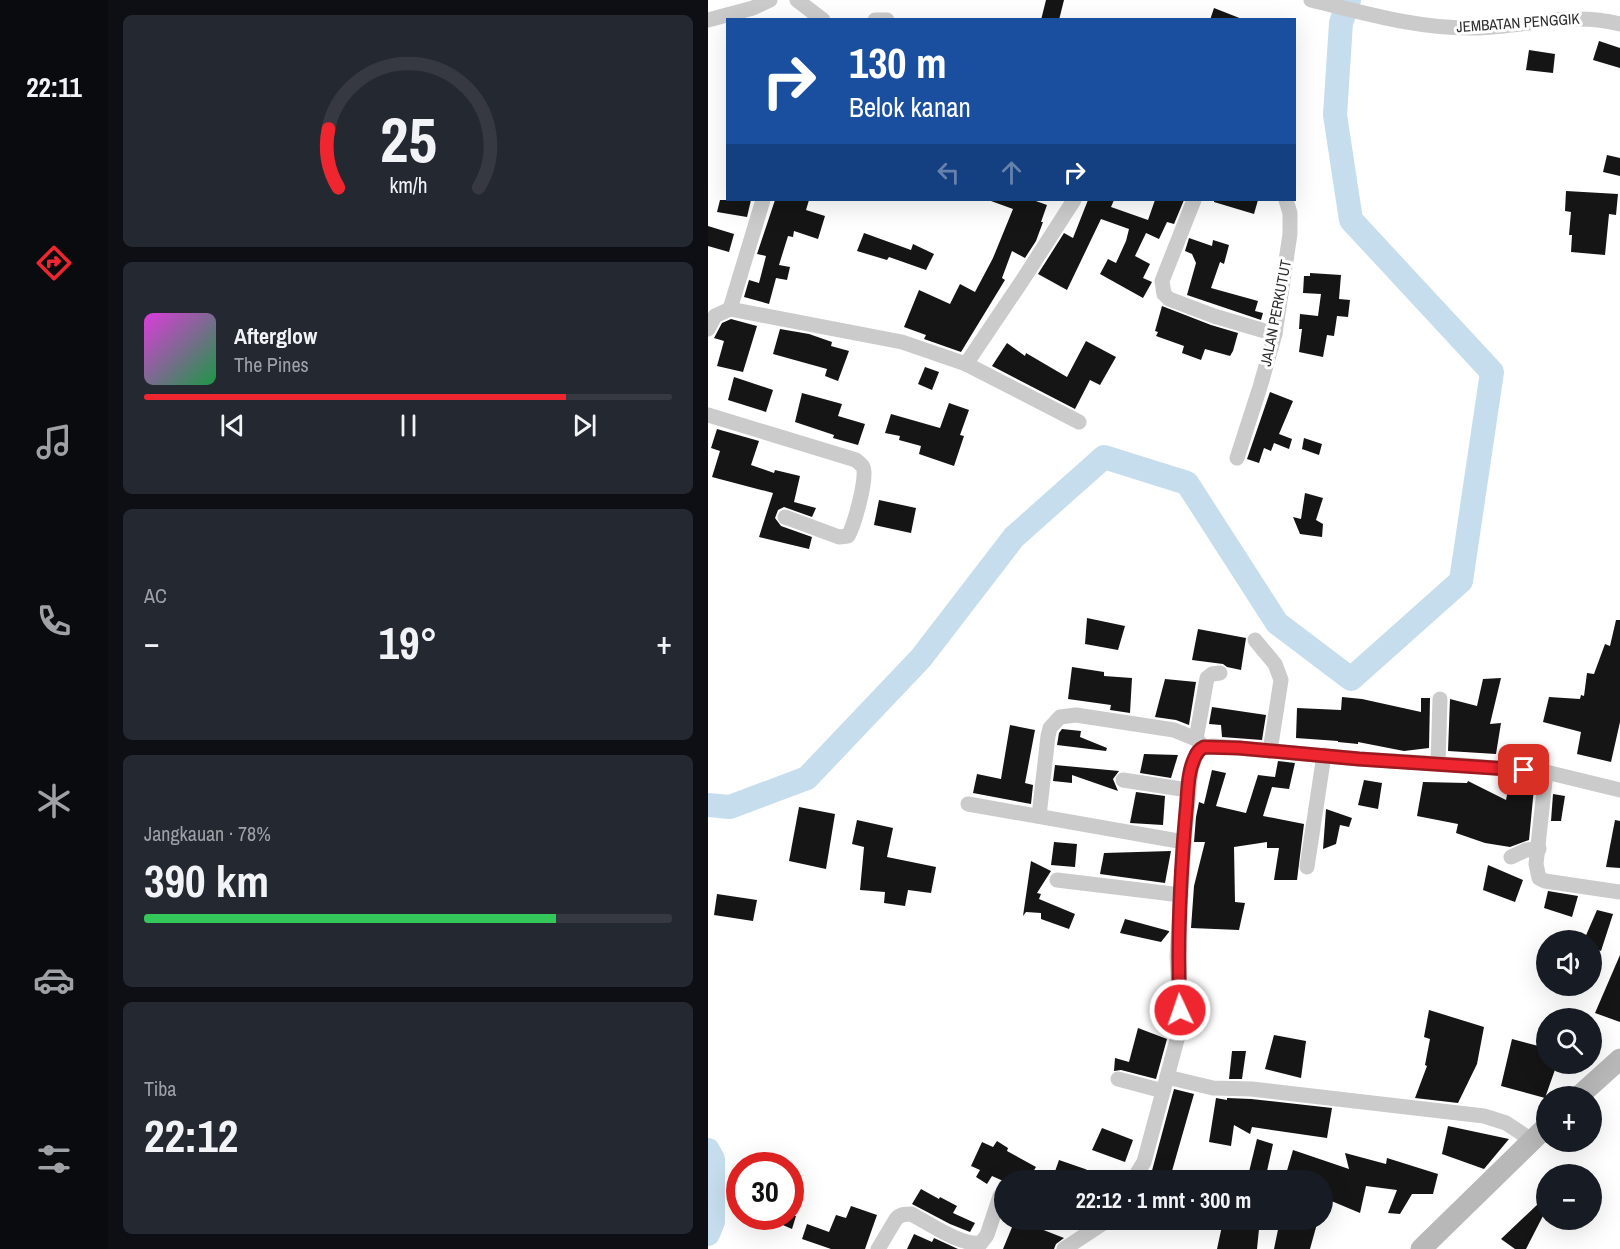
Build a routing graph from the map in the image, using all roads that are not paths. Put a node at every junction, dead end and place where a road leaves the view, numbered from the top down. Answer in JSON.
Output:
{"nodes":[{"id":1,"x":770,"y":0,"type":"edge"},
{"id":2,"x":797,"y":0,"type":"edge"},
{"id":3,"x":1318,"y":2,"type":"edge"},
{"id":4,"x":820,"y":18,"type":"edge"},
{"id":5,"x":708,"y":20,"type":"edge"},
{"id":6,"x":1620,"y":24,"type":"edge"},
{"id":7,"x":764,"y":201,"type":"edge"},
{"id":8,"x":1073,"y":201,"type":"edge"},
{"id":9,"x":1194,"y":201,"type":"edge"},
{"id":10,"x":1286,"y":201,"type":"edge"},
{"id":11,"x":730,"y":309,"type":"junction"},
{"id":12,"x":708,"y":329,"type":"edge"},
{"id":13,"x":1275,"y":334,"type":"junction"},
{"id":14,"x":966,"y":364,"type":"junction"},
{"id":15,"x":708,"y":415,"type":"edge"},
{"id":16,"x":1079,"y":422,"type":"dead end"},
{"id":17,"x":1237,"y":458,"type":"dead end"},
{"id":18,"x":785,"y":518,"type":"dead end"},
{"id":19,"x":1255,"y":640,"type":"dead end"},
{"id":20,"x":1220,"y":673,"type":"dead end"},
{"id":21,"x":1440,"y":699,"type":"dead end"},
{"id":22,"x":1200,"y":743,"type":"junction"},
{"id":23,"x":1270,"y":751,"type":"junction"},
{"id":24,"x":1324,"y":756,"type":"junction"},
{"id":25,"x":1438,"y":763,"type":"junction"},
{"id":26,"x":1546,"y":772,"type":"junction"},
{"id":27,"x":1123,"y":780,"type":"dead end"},
{"id":28,"x":1618,"y":786,"type":"edge"},
{"id":29,"x":1188,"y":790,"type":"junction"},
{"id":30,"x":968,"y":804,"type":"dead end"},
{"id":31,"x":1039,"y":816,"type":"junction"},
{"id":32,"x":1184,"y":842,"type":"junction"},
{"id":33,"x":1539,"y":849,"type":"junction"},
{"id":34,"x":1511,"y":857,"type":"dead end"},
{"id":35,"x":1307,"y":867,"type":"dead end"},
{"id":36,"x":1057,"y":880,"type":"dead end"},
{"id":37,"x":1620,"y":892,"type":"edge"},
{"id":38,"x":1181,"y":895,"type":"junction"},
{"id":39,"x":1620,"y":1059,"type":"edge"},
{"id":40,"x":1118,"y":1079,"type":"dead end"},
{"id":41,"x":1165,"y":1084,"type":"junction"},
{"id":42,"x":1590,"y":1086,"type":"edge"},
{"id":43,"x":1536,"y":1133,"type":"edge"},
{"id":44,"x":1536,"y":1138,"type":"edge"},
{"id":45,"x":1139,"y":1170,"type":"edge"},
{"id":46,"x":994,"y":1214,"type":"edge"},
{"id":47,"x":1090,"y":1230,"type":"edge"},
{"id":48,"x":878,"y":1249,"type":"edge"},
{"id":49,"x":1064,"y":1249,"type":"edge"},
{"id":50,"x":1420,"y":1249,"type":"edge"}],
"edges":[{"from":1,"to":5,"type":"street"},
{"from":2,"to":4,"type":"street"},
{"from":3,"to":6,"type":"street","name":"JEMBATAN PENGGIK"},
{"from":7,"to":11,"type":"street"},
{"from":8,"to":14,"type":"street"},
{"from":9,"to":13,"type":"street"},
{"from":10,"to":13,"type":"street","name":"JALAN PERKUTUT"},
{"from":11,"to":12,"type":"street"},
{"from":11,"to":14,"type":"street"},
{"from":13,"to":17,"type":"street","name":"JALAN PERKUTUT"},
{"from":14,"to":16,"type":"street"},
{"from":15,"to":18,"type":"street"},
{"from":19,"to":23,"type":"street"},
{"from":20,"to":22,"type":"street"},
{"from":21,"to":25,"type":"street"},
{"from":22,"to":23,"type":"street"},
{"from":22,"to":29,"type":"street"},
{"from":22,"to":31,"type":"street"},
{"from":23,"to":24,"type":"street"},
{"from":24,"to":25,"type":"street"},
{"from":24,"to":35,"type":"street"},
{"from":25,"to":26,"type":"street"},
{"from":26,"to":28,"type":"street"},
{"from":26,"to":33,"type":"street"},
{"from":27,"to":29,"type":"street"},
{"from":29,"to":32,"type":"street"},
{"from":30,"to":31,"type":"street"},
{"from":31,"to":32,"type":"street"},
{"from":32,"to":38,"type":"street"},
{"from":33,"to":34,"type":"street"},
{"from":33,"to":37,"type":"street"},
{"from":36,"to":38,"type":"street"},
{"from":38,"to":41,"type":"street"},
{"from":39,"to":42,"type":"street"},
{"from":40,"to":41,"type":"street"},
{"from":41,"to":43,"type":"street"},
{"from":41,"to":45,"type":"street"},
{"from":44,"to":50,"type":"street"},
{"from":46,"to":48,"type":"street"},
{"from":47,"to":49,"type":"street"}]}
